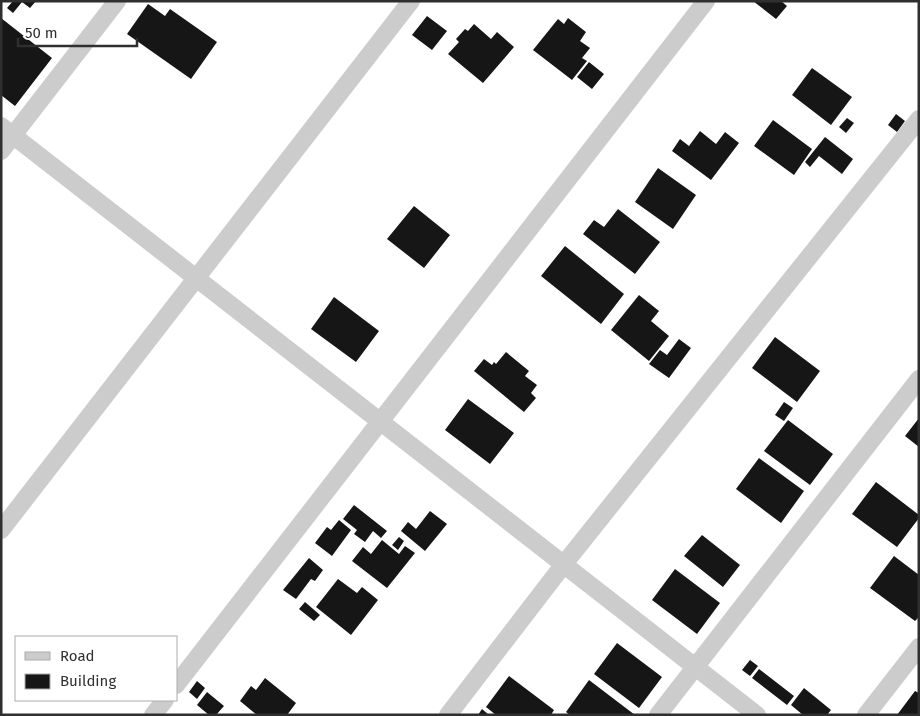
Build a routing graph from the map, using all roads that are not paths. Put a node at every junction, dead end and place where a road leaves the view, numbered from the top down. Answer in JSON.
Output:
{"nodes":[{"id":1,"x":117,"y":1,"type":"edge"},
{"id":2,"x":411,"y":1,"type":"edge"},
{"id":3,"x":706,"y":1,"type":"edge"},
{"id":4,"x":919,"y":119,"type":"edge"},
{"id":5,"x":7,"y":130,"type":"edge"},
{"id":6,"x":1,"y":151,"type":"edge"},
{"id":7,"x":197,"y":278,"type":"junction"},
{"id":8,"x":919,"y":379,"type":"edge"},
{"id":9,"x":380,"y":421,"type":"junction"},
{"id":10,"x":1,"y":530,"type":"edge"},
{"id":11,"x":564,"y":564,"type":"junction"},
{"id":12,"x":919,"y":647,"type":"edge"},
{"id":13,"x":695,"y":666,"type":"junction"},
{"id":14,"x":178,"y":682,"type":"edge"},
{"id":15,"x":164,"y":701,"type":"edge"},
{"id":16,"x":153,"y":715,"type":"edge"},
{"id":17,"x":448,"y":715,"type":"edge"},
{"id":18,"x":658,"y":715,"type":"edge"},
{"id":19,"x":757,"y":715,"type":"edge"},
{"id":20,"x":866,"y":715,"type":"edge"}],
"edges":[{"from":1,"to":5,"type":"street"},
{"from":2,"to":7,"type":"street"},
{"from":3,"to":9,"type":"street"},
{"from":4,"to":11,"type":"street"},
{"from":5,"to":6,"type":"street"},
{"from":5,"to":7,"type":"street"},
{"from":7,"to":9,"type":"street"},
{"from":7,"to":10,"type":"street"},
{"from":8,"to":13,"type":"street"},
{"from":9,"to":11,"type":"street"},
{"from":9,"to":14,"type":"street"},
{"from":11,"to":13,"type":"street"},
{"from":11,"to":17,"type":"street"},
{"from":12,"to":20,"type":"street"},
{"from":13,"to":18,"type":"street"},
{"from":13,"to":19,"type":"street"},
{"from":15,"to":16,"type":"street"}]}
